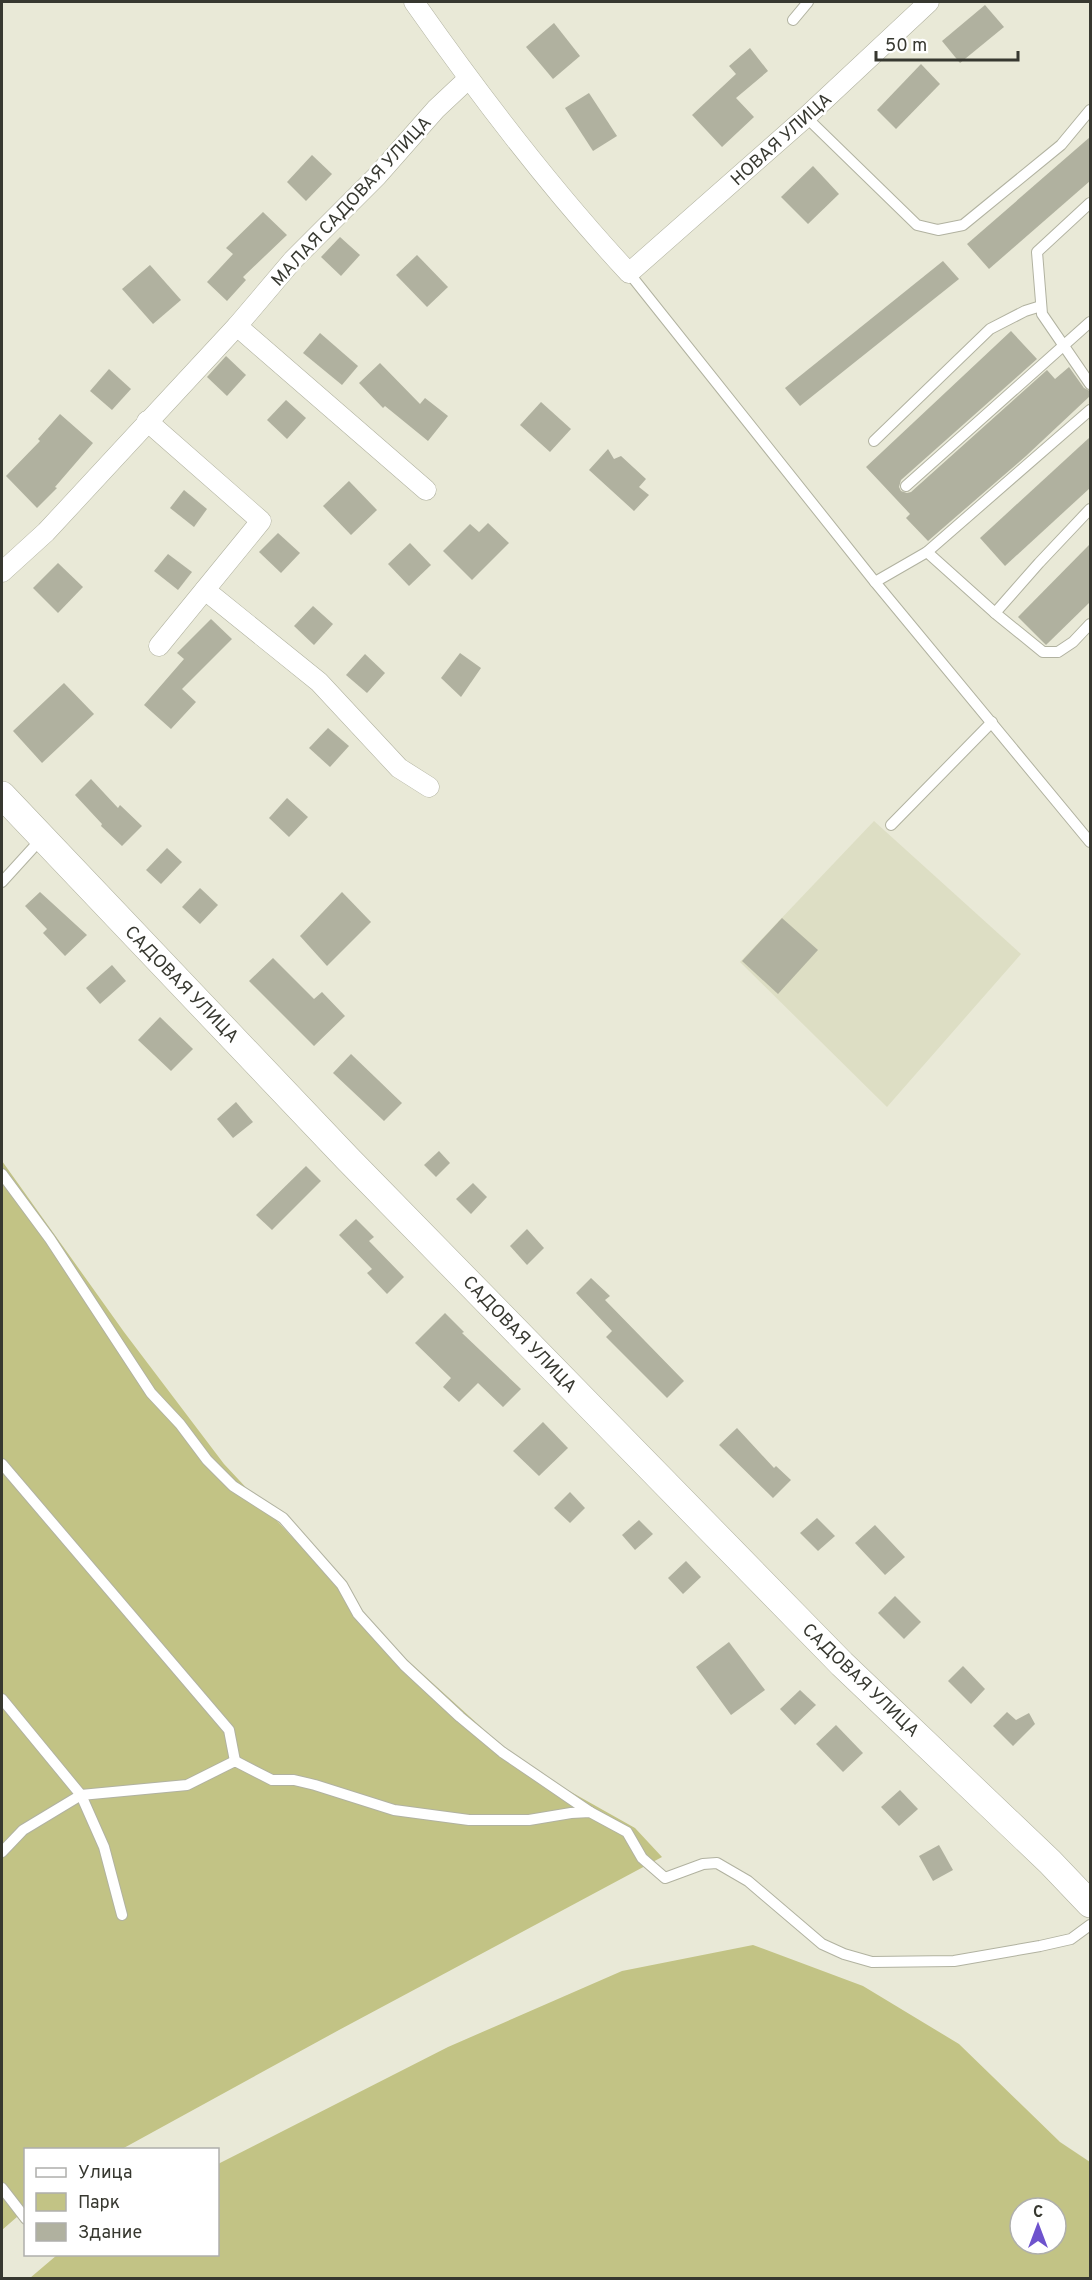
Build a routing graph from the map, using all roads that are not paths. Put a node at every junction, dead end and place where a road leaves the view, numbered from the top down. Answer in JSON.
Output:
{"nodes":[{"id":1,"x":414,"y":2,"type":"edge"},
{"id":2,"x":808,"y":2,"type":"edge"},
{"id":3,"x":929,"y":2,"type":"edge"},
{"id":4,"x":793,"y":20,"type":"dead end"},
{"id":5,"x":468,"y":79,"type":"junction"},
{"id":6,"x":1090,"y":110,"type":"edge"},
{"id":7,"x":806,"y":117,"type":"junction"},
{"id":8,"x":1090,"y":203,"type":"edge"},
{"id":9,"x":629,"y":273,"type":"junction"},
{"id":10,"x":1041,"y":306,"type":"junction"},
{"id":11,"x":1090,"y":322,"type":"edge"},
{"id":12,"x":237,"y":326,"type":"junction"},
{"id":13,"x":1063,"y":346,"type":"junction"},
{"id":14,"x":1090,"y":384,"type":"edge"},
{"id":15,"x":1090,"y":410,"type":"edge"},
{"id":16,"x":147,"y":422,"type":"junction"},
{"id":17,"x":874,"y":441,"type":"dead end"},
{"id":18,"x":906,"y":486,"type":"dead end"},
{"id":19,"x":426,"y":490,"type":"dead end"},
{"id":20,"x":1090,"y":509,"type":"edge"},
{"id":21,"x":927,"y":552,"type":"junction"},
{"id":22,"x":2,"y":572,"type":"edge"},
{"id":23,"x":875,"y":582,"type":"junction"},
{"id":24,"x":205,"y":590,"type":"junction"},
{"id":25,"x":995,"y":613,"type":"junction"},
{"id":26,"x":1090,"y":624,"type":"edge"},
{"id":27,"x":159,"y":646,"type":"dead end"},
{"id":28,"x":992,"y":722,"type":"junction"},
{"id":29,"x":429,"y":787,"type":"dead end"},
{"id":30,"x":2,"y":795,"type":"edge"},
{"id":31,"x":891,"y":825,"type":"dead end"},
{"id":32,"x":43,"y":837,"type":"junction"},
{"id":33,"x":1090,"y":842,"type":"edge"},
{"id":34,"x":2,"y":882,"type":"edge"},
{"id":35,"x":2,"y":1174,"type":"edge"},
{"id":36,"x":2,"y":1464,"type":"edge"},
{"id":37,"x":2,"y":1699,"type":"edge"},
{"id":38,"x":235,"y":1761,"type":"junction"},
{"id":39,"x":81,"y":1795,"type":"junction"},
{"id":40,"x":590,"y":1812,"type":"junction"},
{"id":41,"x":2,"y":1852,"type":"edge"},
{"id":42,"x":1090,"y":1904,"type":"edge"},
{"id":43,"x":122,"y":1915,"type":"dead end"},
{"id":44,"x":1090,"y":1925,"type":"edge"},
{"id":45,"x":2,"y":2188,"type":"edge"},
{"id":46,"x":24,"y":2216,"type":"edge"}],
"edges":[{"from":1,"to":5,"type":"street"},
{"from":2,"to":4,"type":"lane"},
{"from":3,"to":7,"type":"street","name":"НОВАЯ УЛИЦА"},
{"from":5,"to":9,"type":"street"},
{"from":5,"to":12,"type":"street","name":"МАЛАЯ САДОВАЯ УЛИЦА"},
{"from":6,"to":7,"type":"lane"},
{"from":7,"to":9,"type":"street","name":"НОВАЯ УЛИЦА"},
{"from":8,"to":10,"type":"lane"},
{"from":9,"to":23,"type":"lane"},
{"from":10,"to":13,"type":"lane"},
{"from":10,"to":17,"type":"lane"},
{"from":11,"to":13,"type":"lane"},
{"from":12,"to":16,"type":"street","name":"МАЛАЯ САДОВАЯ УЛИЦА"},
{"from":12,"to":19,"type":"street"},
{"from":13,"to":14,"type":"lane"},
{"from":13,"to":18,"type":"lane"},
{"from":15,"to":21,"type":"lane"},
{"from":16,"to":22,"type":"street","name":"МАЛАЯ САДОВАЯ УЛИЦА"},
{"from":16,"to":24,"type":"street"},
{"from":20,"to":25,"type":"lane"},
{"from":21,"to":23,"type":"lane"},
{"from":21,"to":25,"type":"lane"},
{"from":23,"to":28,"type":"lane"},
{"from":24,"to":27,"type":"street"},
{"from":24,"to":29,"type":"street"},
{"from":25,"to":26,"type":"lane"},
{"from":28,"to":31,"type":"lane"},
{"from":28,"to":33,"type":"lane"},
{"from":30,"to":32,"type":"main road","name":"САДОВАЯ УЛИЦА"},
{"from":32,"to":34,"type":"lane"},
{"from":32,"to":42,"type":"main road","name":"САДОВАЯ УЛИЦА"},
{"from":35,"to":40,"type":"lane"},
{"from":36,"to":38,"type":"lane"},
{"from":37,"to":39,"type":"lane"},
{"from":38,"to":39,"type":"lane"},
{"from":38,"to":40,"type":"lane"},
{"from":39,"to":41,"type":"lane"},
{"from":39,"to":43,"type":"lane"},
{"from":40,"to":44,"type":"lane"},
{"from":45,"to":46,"type":"lane"}]}
